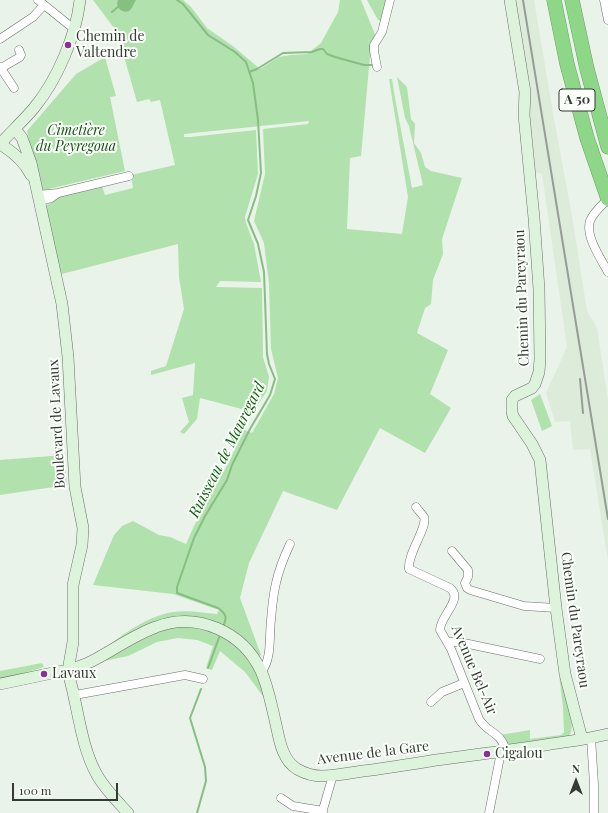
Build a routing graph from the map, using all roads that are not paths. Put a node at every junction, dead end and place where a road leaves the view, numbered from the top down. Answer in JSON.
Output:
{"nodes":[{"id":1,"x":80,"y":0,"type":"edge"},
{"id":2,"x":390,"y":0,"type":"edge"},
{"id":3,"x":510,"y":0,"type":"edge"},
{"id":4,"x":554,"y":0,"type":"edge"},
{"id":5,"x":572,"y":0,"type":"edge"},
{"id":6,"x":604,"y":0,"type":"edge"},
{"id":7,"x":41,"y":2,"type":"edge"},
{"id":8,"x":608,"y":20,"type":"edge"},
{"id":9,"x":74,"y":27,"type":"junction"},
{"id":10,"x":0,"y":40,"type":"edge"},
{"id":11,"x":19,"y":50,"type":"dead end"},
{"id":12,"x":377,"y":67,"type":"dead end"},
{"id":13,"x":0,"y":68,"type":"edge"},
{"id":14,"x":14,"y":88,"type":"dead end"},
{"id":15,"x":15,"y":129,"type":"junction"},
{"id":16,"x":0,"y":144,"type":"edge"},
{"id":17,"x":608,"y":147,"type":"edge"},
{"id":18,"x":25,"y":157,"type":"junction"},
{"id":19,"x":129,"y":176,"type":"dead end"},
{"id":20,"x":39,"y":198,"type":"junction"},
{"id":21,"x":608,"y":199,"type":"edge"},
{"id":22,"x":608,"y":272,"type":"edge"},
{"id":23,"x":416,"y":507,"type":"dead end"},
{"id":24,"x":290,"y":544,"type":"dead end"},
{"id":25,"x":452,"y":551,"type":"dead end"},
{"id":26,"x":556,"y":608,"type":"junction"},
{"id":27,"x":448,"y":642,"type":"junction"},
{"id":28,"x":540,"y":659,"type":"dead end"},
{"id":29,"x":68,"y":670,"type":"junction"},
{"id":30,"x":262,"y":671,"type":"junction"},
{"id":31,"x":203,"y":679,"type":"dead end"},
{"id":32,"x":464,"y":682,"type":"junction"},
{"id":33,"x":0,"y":684,"type":"edge"},
{"id":34,"x":75,"y":695,"type":"junction"},
{"id":35,"x":431,"y":702,"type":"dead end"},
{"id":36,"x":608,"y":734,"type":"edge"},
{"id":37,"x":586,"y":739,"type":"junction"},
{"id":38,"x":504,"y":751,"type":"junction"},
{"id":39,"x":333,"y":775,"type":"junction"},
{"id":40,"x":281,"y":798,"type":"dead end"},
{"id":41,"x":322,"y":812,"type":"edge"},
{"id":42,"x":128,"y":813,"type":"edge"},
{"id":43,"x":489,"y":813,"type":"edge"},
{"id":44,"x":594,"y":813,"type":"edge"}],
"edges":[{"from":1,"to":9,"type":"street"},
{"from":2,"to":12,"type":"street"},
{"from":3,"to":26,"type":"street","name":"Chemin du Pareyraou"},
{"from":4,"to":21,"type":"highway","number":"A 50"},
{"from":5,"to":17,"type":"highway","number":"A 50"},
{"from":6,"to":8,"type":"street"},
{"from":7,"to":9,"type":"street"},
{"from":7,"to":10,"type":"street"},
{"from":9,"to":15,"type":"street"},
{"from":11,"to":13,"type":"street"},
{"from":13,"to":14,"type":"street"},
{"from":15,"to":16,"type":"street"},
{"from":15,"to":18,"type":"street","name":"Boulevard de Lavaux"},
{"from":16,"to":18,"type":"street"},
{"from":18,"to":20,"type":"street","name":"Boulevard de Lavaux"},
{"from":19,"to":20,"type":"street"},
{"from":20,"to":29,"type":"street","name":"Boulevard de Lavaux"},
{"from":21,"to":22,"type":"street"},
{"from":23,"to":27,"type":"street","name":"Avenue Bel-Air"},
{"from":24,"to":30,"type":"street"},
{"from":25,"to":26,"type":"street"},
{"from":26,"to":37,"type":"street","name":"Chemin du Pareyraou"},
{"from":27,"to":28,"type":"street"},
{"from":27,"to":32,"type":"street","name":"Avenue Bel-Air"},
{"from":29,"to":30,"type":"street","name":"Avenue de la Gare"},
{"from":29,"to":33,"type":"street","name":"Avenue de la Gare"},
{"from":29,"to":34,"type":"street","name":"Boulevard de Lavaux"},
{"from":30,"to":39,"type":"street","name":"Avenue de la Gare"},
{"from":31,"to":34,"type":"street"},
{"from":32,"to":35,"type":"street"},
{"from":32,"to":38,"type":"street","name":"Avenue Bel-Air"},
{"from":34,"to":42,"type":"street","name":"Boulevard de Lavaux"},
{"from":36,"to":37,"type":"street","name":"Avenue de la Gare"},
{"from":37,"to":38,"type":"street","name":"Avenue de la Gare"},
{"from":37,"to":44,"type":"street"},
{"from":38,"to":39,"type":"street","name":"Avenue de la Gare"},
{"from":38,"to":43,"type":"street"},
{"from":39,"to":41,"type":"street"},
{"from":40,"to":41,"type":"street"}]}
